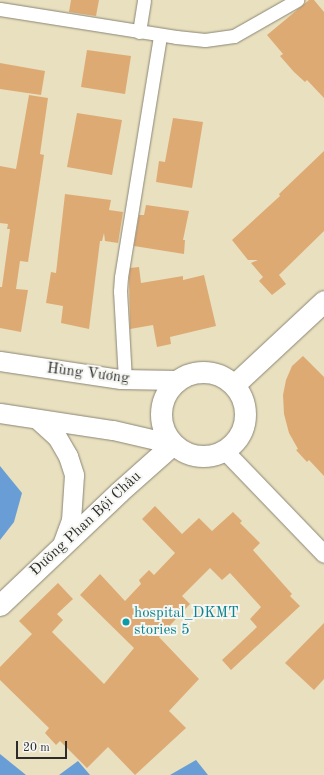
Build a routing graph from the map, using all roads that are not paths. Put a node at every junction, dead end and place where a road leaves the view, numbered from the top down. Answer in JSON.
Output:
{"nodes":[{"id":1,"x":144,"y":0,"type":"edge"},
{"id":2,"x":297,"y":0,"type":"edge"},
{"id":3,"x":3,"y":6,"type":"edge"},
{"id":4,"x":139,"y":32,"type":"junction"},
{"id":5,"x":160,"y":35,"type":"junction"},
{"id":6,"x":324,"y":301,"type":"edge"},
{"id":7,"x":0,"y":361,"type":"edge"},
{"id":8,"x":125,"y":380,"type":"junction"},
{"id":9,"x":177,"y":380,"type":"junction"},
{"id":10,"x":234,"y":385,"type":"junction"},
{"id":11,"x":0,"y":413,"type":"edge"},
{"id":12,"x":37,"y":419,"type":"junction"},
{"id":13,"x":173,"y":444,"type":"junction"},
{"id":14,"x":224,"y":450,"type":"junction"},
{"id":15,"x":62,"y":545,"type":"junction"},
{"id":16,"x":324,"y":554,"type":"edge"},
{"id":17,"x":0,"y":605,"type":"edge"}],
"edges":[{"from":1,"to":4,"type":"street"},
{"from":2,"to":5,"type":"street"},
{"from":3,"to":4,"type":"street"},
{"from":4,"to":5,"type":"street"},
{"from":5,"to":8,"type":"street"},
{"from":6,"to":10,"type":"main road"},
{"from":7,"to":8,"type":"main road","name":"Hùng Vương"},
{"from":8,"to":9,"type":"main road","name":"Hùng Vương"},
{"from":9,"to":10,"type":"main road"},
{"from":9,"to":13,"type":"main road"},
{"from":10,"to":14,"type":"main road"},
{"from":11,"to":12,"type":"main road"},
{"from":12,"to":13,"type":"main road"},
{"from":12,"to":15,"type":"main road"},
{"from":13,"to":14,"type":"main road"},
{"from":13,"to":15,"type":"main road","name":"Đường Phan Bội Châu"},
{"from":14,"to":16,"type":"street"},
{"from":15,"to":17,"type":"main road","name":"Đường Phan Bội Châu"}]}
